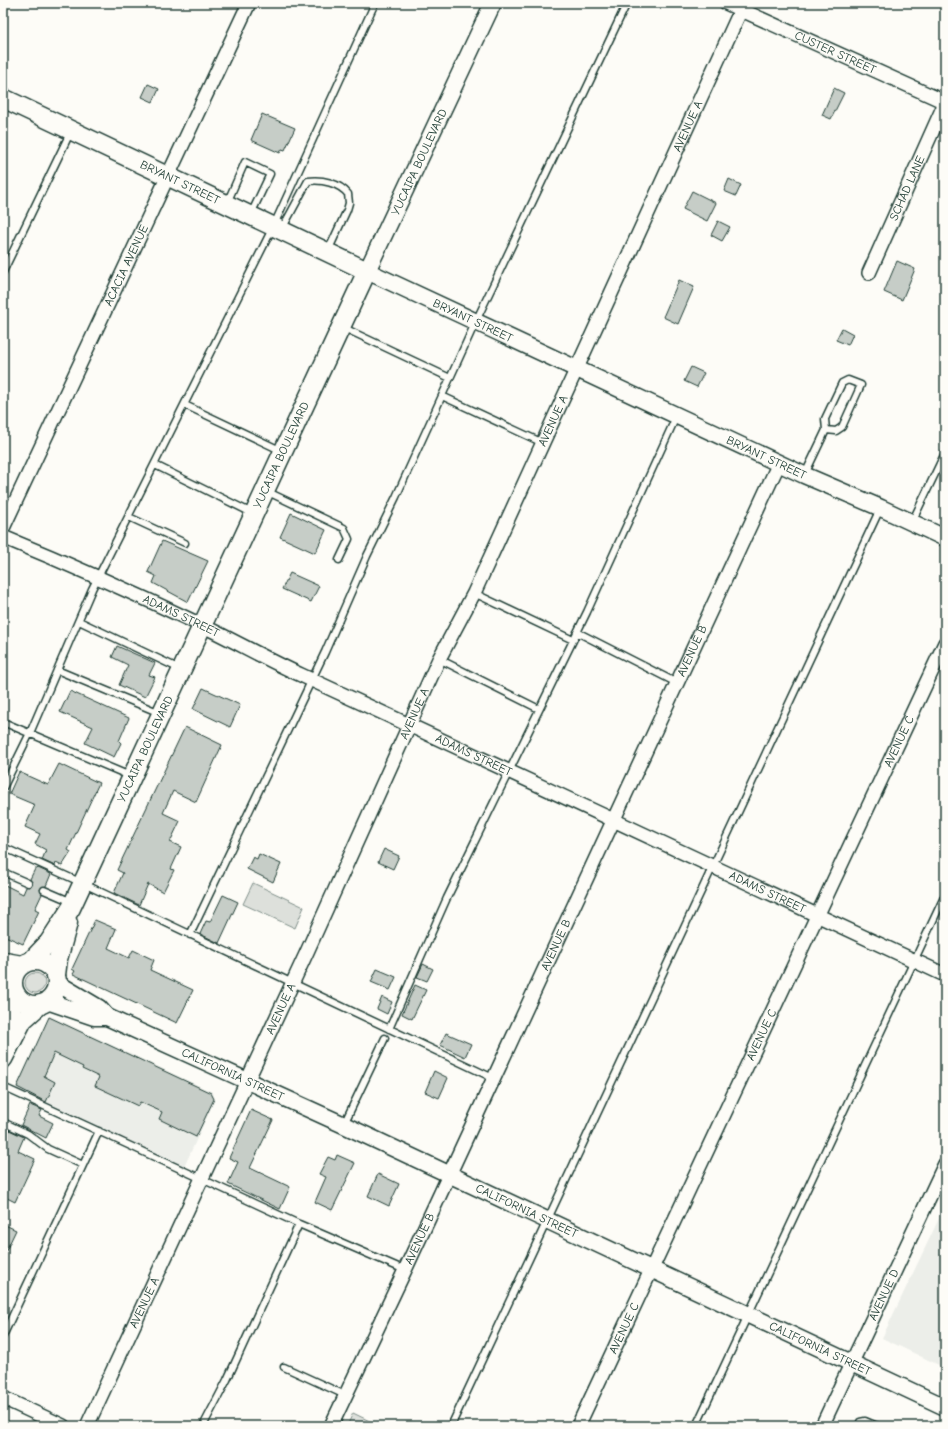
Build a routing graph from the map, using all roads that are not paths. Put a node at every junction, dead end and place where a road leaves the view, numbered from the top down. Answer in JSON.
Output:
{"nodes":[{"id":1,"x":249,"y":3,"type":"edge"},
{"id":2,"x":374,"y":3,"type":"edge"},
{"id":3,"x":493,"y":3,"type":"edge"},
{"id":4,"x":627,"y":3,"type":"edge"},
{"id":5,"x":726,"y":3,"type":"edge"},
{"id":6,"x":742,"y":6,"type":"edge"},
{"id":7,"x":3,"y":98,"type":"edge"},
{"id":8,"x":945,"y":102,"type":"edge"},
{"id":9,"x":71,"y":131,"type":"junction"},
{"id":10,"x":168,"y":177,"type":"junction"},
{"id":11,"x":226,"y":205,"type":"junction"},
{"id":12,"x":250,"y":216,"type":"junction"},
{"id":13,"x":277,"y":229,"type":"junction"},
{"id":14,"x":327,"y":252,"type":"junction"},
{"id":15,"x":367,"y":271,"type":"junction"},
{"id":16,"x":3,"y":272,"type":"edge"},
{"id":17,"x":869,"y":273,"type":"dead end"},
{"id":18,"x":476,"y":321,"type":"junction"},
{"id":19,"x":341,"y":327,"type":"junction"},
{"id":20,"x":577,"y":368,"type":"junction"},
{"id":21,"x":450,"y":378,"type":"junction"},
{"id":22,"x":442,"y":396,"type":"junction"},
{"id":23,"x":185,"y":405,"type":"junction"},
{"id":24,"x":677,"y":416,"type":"junction"},
{"id":25,"x":826,"y":430,"type":"junction"},
{"id":26,"x":543,"y":443,"type":"junction"},
{"id":27,"x":283,"y":451,"type":"junction"},
{"id":28,"x":945,"y":453,"type":"edge"},
{"id":29,"x":779,"y":463,"type":"junction"},
{"id":30,"x":155,"y":465,"type":"junction"},
{"id":31,"x":804,"y":475,"type":"junction"},
{"id":32,"x":264,"y":491,"type":"junction"},
{"id":33,"x":881,"y":508,"type":"junction"},
{"id":34,"x":254,"y":513,"type":"junction"},
{"id":35,"x":129,"y":517,"type":"junction"},
{"id":36,"x":912,"y":522,"type":"junction"},
{"id":37,"x":3,"y":528,"type":"edge"},
{"id":38,"x":3,"y":537,"type":"edge"},
{"id":39,"x":945,"y":538,"type":"edge"},
{"id":40,"x":184,"y":543,"type":"dead end"},
{"id":41,"x":339,"y":560,"type":"dead end"},
{"id":42,"x":99,"y":577,"type":"junction"},
{"id":43,"x":474,"y":592,"type":"junction"},
{"id":44,"x":79,"y":621,"type":"junction"},
{"id":45,"x":202,"y":625,"type":"junction"},
{"id":46,"x":577,"y":632,"type":"junction"},
{"id":47,"x":573,"y":640,"type":"junction"},
{"id":48,"x":945,"y":644,"type":"edge"},
{"id":49,"x":439,"y":659,"type":"junction"},
{"id":50,"x":182,"y":669,"type":"junction"},
{"id":51,"x":57,"y":670,"type":"junction"},
{"id":52,"x":310,"y":680,"type":"junction"},
{"id":53,"x":677,"y":683,"type":"junction"},
{"id":54,"x":539,"y":709,"type":"junction"},
{"id":55,"x":161,"y":714,"type":"junction"},
{"id":56,"x":3,"y":722,"type":"edge"},
{"id":57,"x":410,"y":725,"type":"junction"},
{"id":58,"x":30,"y":733,"type":"junction"},
{"id":59,"x":509,"y":771,"type":"junction"},
{"id":60,"x":132,"y":777,"type":"junction"},
{"id":61,"x":3,"y":788,"type":"edge"},
{"id":62,"x":612,"y":821,"type":"junction"},
{"id":63,"x":3,"y":848,"type":"edge"},
{"id":64,"x":713,"y":866,"type":"junction"},
{"id":65,"x":3,"y":872,"type":"edge"},
{"id":66,"x":28,"y":883,"type":"dead end"},
{"id":67,"x":82,"y":883,"type":"junction"},
{"id":68,"x":44,"y":890,"type":"dead end"},
{"id":69,"x":945,"y":896,"type":"edge"},
{"id":70,"x":72,"y":906,"type":"junction"},
{"id":71,"x":818,"y":916,"type":"junction"},
{"id":72,"x":190,"y":935,"type":"junction"},
{"id":73,"x":3,"y":959,"type":"edge"},
{"id":74,"x":914,"y":960,"type":"junction"},
{"id":75,"x":29,"y":962,"type":"junction"},
{"id":76,"x":945,"y":975,"type":"edge"},
{"id":77,"x":57,"y":979,"type":"junction"},
{"id":78,"x":10,"y":983,"type":"edge"},
{"id":79,"x":292,"y":984,"type":"junction"},
{"id":80,"x":44,"y":1003,"type":"junction"},
{"id":81,"x":107,"y":1017,"type":"junction"},
{"id":82,"x":389,"y":1028,"type":"junction"},
{"id":83,"x":3,"y":1037,"type":"edge"},
{"id":84,"x":385,"y":1038,"type":"dead end"},
{"id":85,"x":3,"y":1059,"type":"edge"},
{"id":86,"x":492,"y":1078,"type":"junction"},
{"id":87,"x":246,"y":1081,"type":"junction"},
{"id":88,"x":3,"y":1086,"type":"edge"},
{"id":89,"x":3,"y":1122,"type":"edge"},
{"id":90,"x":344,"y":1125,"type":"junction"},
{"id":91,"x":99,"y":1131,"type":"junction"},
{"id":92,"x":945,"y":1164,"type":"edge"},
{"id":93,"x":83,"y":1165,"type":"junction"},
{"id":94,"x":448,"y":1175,"type":"junction"},
{"id":95,"x":201,"y":1178,"type":"junction"},
{"id":96,"x":548,"y":1221,"type":"junction"},
{"id":97,"x":299,"y":1224,"type":"junction"},
{"id":98,"x":405,"y":1270,"type":"junction"},
{"id":99,"x":652,"y":1270,"type":"junction"},
{"id":100,"x":748,"y":1315,"type":"junction"},
{"id":101,"x":3,"y":1336,"type":"edge"},
{"id":102,"x":851,"y":1363,"type":"junction"},
{"id":103,"x":284,"y":1367,"type":"dead end"},
{"id":104,"x":345,"y":1395,"type":"junction"},
{"id":105,"x":3,"y":1398,"type":"edge"},
{"id":106,"x":945,"y":1407,"type":"edge"},
{"id":107,"x":63,"y":1426,"type":"edge"},
{"id":108,"x":87,"y":1426,"type":"edge"},
{"id":109,"x":203,"y":1426,"type":"edge"},
{"id":110,"x":331,"y":1426,"type":"edge"},
{"id":111,"x":451,"y":1426,"type":"edge"},
{"id":112,"x":578,"y":1426,"type":"edge"},
{"id":113,"x":696,"y":1426,"type":"edge"},
{"id":114,"x":822,"y":1426,"type":"edge"},
{"id":115,"x":858,"y":1426,"type":"edge"},
{"id":116,"x":876,"y":1426,"type":"edge"}],
"edges":[{"from":1,"to":10,"type":"street","name":"ACACIA AVENUE"},
{"from":2,"to":13,"type":"lane"},
{"from":3,"to":15,"type":"street","name":"YUCAIPA BOULEVARD"},
{"from":4,"to":18,"type":"lane"},
{"from":5,"to":6,"type":"street","name":"CUSTER STREET"},
{"from":6,"to":8,"type":"street","name":"CUSTER STREET"},
{"from":6,"to":20,"type":"street","name":"AVENUE A"},
{"from":7,"to":9,"type":"main road","name":"BRYANT STREET"},
{"from":8,"to":17,"type":"street","name":"SCHAD LANE"},
{"from":9,"to":10,"type":"main road","name":"BRYANT STREET"},
{"from":9,"to":16,"type":"lane"},
{"from":10,"to":11,"type":"main road","name":"BRYANT STREET"},
{"from":10,"to":37,"type":"street","name":"ACACIA AVENUE"},
{"from":11,"to":12,"type":"main road","name":"BRYANT STREET"},
{"from":11,"to":12,"type":"lane"},
{"from":12,"to":13,"type":"main road","name":"BRYANT STREET"},
{"from":13,"to":14,"type":"main road","name":"BRYANT STREET"},
{"from":13,"to":14,"type":"lane"},
{"from":13,"to":23,"type":"lane"},
{"from":14,"to":15,"type":"main road","name":"BRYANT STREET"},
{"from":15,"to":18,"type":"street","name":"BRYANT STREET"},
{"from":15,"to":19,"type":"main road","name":"YUCAIPA BOULEVARD"},
{"from":18,"to":20,"type":"street","name":"BRYANT STREET"},
{"from":18,"to":21,"type":"lane"},
{"from":19,"to":21,"type":"lane"},
{"from":19,"to":27,"type":"main road","name":"YUCAIPA BOULEVARD"},
{"from":20,"to":24,"type":"street","name":"BRYANT STREET"},
{"from":20,"to":26,"type":"street","name":"AVENUE A"},
{"from":21,"to":22,"type":"lane"},
{"from":22,"to":26,"type":"lane"},
{"from":22,"to":52,"type":"lane"},
{"from":23,"to":27,"type":"lane"},
{"from":23,"to":30,"type":"lane"},
{"from":24,"to":29,"type":"street","name":"BRYANT STREET"},
{"from":24,"to":46,"type":"lane"},
{"from":25,"to":25,"type":"lane"},
{"from":25,"to":31,"type":"lane"},
{"from":26,"to":43,"type":"street","name":"AVENUE A"},
{"from":27,"to":32,"type":"main road","name":"YUCAIPA BOULEVARD"},
{"from":28,"to":36,"type":"lane"},
{"from":29,"to":31,"type":"street","name":"BRYANT STREET"},
{"from":29,"to":53,"type":"street","name":"AVENUE B"},
{"from":30,"to":34,"type":"lane"},
{"from":30,"to":35,"type":"lane"},
{"from":31,"to":33,"type":"street","name":"BRYANT STREET"},
{"from":32,"to":34,"type":"main road","name":"YUCAIPA BOULEVARD"},
{"from":32,"to":41,"type":"lane"},
{"from":33,"to":36,"type":"street","name":"BRYANT STREET"},
{"from":33,"to":64,"type":"lane"},
{"from":34,"to":45,"type":"main road","name":"YUCAIPA BOULEVARD"},
{"from":35,"to":40,"type":"lane"},
{"from":35,"to":42,"type":"lane"},
{"from":36,"to":39,"type":"street","name":"BRYANT STREET"},
{"from":38,"to":42,"type":"street","name":"ADAMS STREET"},
{"from":42,"to":44,"type":"lane"},
{"from":42,"to":45,"type":"street","name":"ADAMS STREET"},
{"from":43,"to":47,"type":"lane"},
{"from":43,"to":49,"type":"street","name":"AVENUE A"},
{"from":44,"to":50,"type":"lane"},
{"from":44,"to":51,"type":"lane"},
{"from":45,"to":50,"type":"main road","name":"YUCAIPA BOULEVARD"},
{"from":45,"to":52,"type":"street","name":"ADAMS STREET"},
{"from":46,"to":47,"type":"lane"},
{"from":46,"to":53,"type":"lane"},
{"from":47,"to":54,"type":"lane"},
{"from":48,"to":71,"type":"street","name":"AVENUE C"},
{"from":49,"to":54,"type":"lane"},
{"from":49,"to":57,"type":"street","name":"AVENUE A"},
{"from":50,"to":55,"type":"main road","name":"YUCAIPA BOULEVARD"},
{"from":51,"to":55,"type":"lane"},
{"from":51,"to":58,"type":"lane"},
{"from":52,"to":57,"type":"street","name":"ADAMS STREET"},
{"from":52,"to":72,"type":"lane"},
{"from":53,"to":62,"type":"street","name":"AVENUE B"},
{"from":54,"to":59,"type":"lane"},
{"from":55,"to":60,"type":"main road","name":"YUCAIPA BOULEVARD"},
{"from":56,"to":58,"type":"lane"},
{"from":57,"to":59,"type":"street","name":"ADAMS STREET"},
{"from":57,"to":79,"type":"street","name":"AVENUE A"},
{"from":58,"to":60,"type":"lane"},
{"from":58,"to":61,"type":"lane"},
{"from":59,"to":62,"type":"street","name":"ADAMS STREET"},
{"from":59,"to":82,"type":"lane"},
{"from":60,"to":67,"type":"main road","name":"YUCAIPA BOULEVARD"},
{"from":62,"to":64,"type":"street","name":"ADAMS STREET"},
{"from":62,"to":86,"type":"street","name":"AVENUE B"},
{"from":63,"to":67,"type":"lane"},
{"from":64,"to":71,"type":"street","name":"ADAMS STREET"},
{"from":64,"to":96,"type":"lane"},
{"from":65,"to":66,"type":"lane"},
{"from":67,"to":70,"type":"main road","name":"YUCAIPA BOULEVARD"},
{"from":67,"to":72,"type":"lane"},
{"from":68,"to":70,"type":"lane"},
{"from":69,"to":74,"type":"lane"},
{"from":70,"to":75,"type":"main road","name":"YUCAIPA BOULEVARD"},
{"from":70,"to":77,"type":"main road","name":"YUCAIPA BOULEVARD"},
{"from":71,"to":74,"type":"street","name":"ADAMS STREET"},
{"from":71,"to":99,"type":"street","name":"AVENUE C"},
{"from":72,"to":79,"type":"lane"},
{"from":73,"to":75,"type":"street"},
{"from":74,"to":76,"type":"street","name":"ADAMS STREET"},
{"from":74,"to":100,"type":"lane"},
{"from":75,"to":77,"type":"main road"},
{"from":75,"to":78,"type":"main road"},
{"from":77,"to":80,"type":"main road"},
{"from":77,"to":81,"type":"street","name":"CALIFORNIA STREET"},
{"from":78,"to":80,"type":"main road"},
{"from":78,"to":83,"type":"main road"},
{"from":79,"to":82,"type":"lane"},
{"from":79,"to":87,"type":"street","name":"AVENUE A"},
{"from":80,"to":81,"type":"street","name":"CALIFORNIA STREET"},
{"from":80,"to":85,"type":"main road"},
{"from":81,"to":87,"type":"street","name":"CALIFORNIA STREET"},
{"from":82,"to":86,"type":"lane"},
{"from":84,"to":90,"type":"lane"},
{"from":86,"to":94,"type":"street","name":"AVENUE B"},
{"from":87,"to":90,"type":"street","name":"CALIFORNIA STREET"},
{"from":87,"to":95,"type":"street","name":"AVENUE A"},
{"from":88,"to":91,"type":"lane"},
{"from":89,"to":93,"type":"lane"},
{"from":90,"to":94,"type":"street","name":"CALIFORNIA STREET"},
{"from":91,"to":93,"type":"lane"},
{"from":91,"to":95,"type":"lane"},
{"from":92,"to":102,"type":"street","name":"AVENUE D"},
{"from":93,"to":101,"type":"lane"},
{"from":94,"to":96,"type":"street","name":"CALIFORNIA STREET"},
{"from":94,"to":98,"type":"street","name":"AVENUE B"},
{"from":95,"to":97,"type":"lane"},
{"from":95,"to":108,"type":"street","name":"AVENUE A"},
{"from":96,"to":99,"type":"street","name":"CALIFORNIA STREET"},
{"from":96,"to":111,"type":"lane"},
{"from":97,"to":98,"type":"lane"},
{"from":97,"to":109,"type":"lane"},
{"from":98,"to":104,"type":"street","name":"AVENUE B"},
{"from":99,"to":100,"type":"street","name":"CALIFORNIA STREET"},
{"from":99,"to":112,"type":"street","name":"AVENUE C"},
{"from":100,"to":102,"type":"street","name":"CALIFORNIA STREET"},
{"from":100,"to":113,"type":"lane"},
{"from":102,"to":106,"type":"street","name":"CALIFORNIA STREET"},
{"from":102,"to":114,"type":"street","name":"AVENUE D"},
{"from":103,"to":104,"type":"lane"},
{"from":104,"to":110,"type":"street","name":"AVENUE B"},
{"from":105,"to":107,"type":"street"},
{"from":115,"to":116,"type":"lane"}]}
